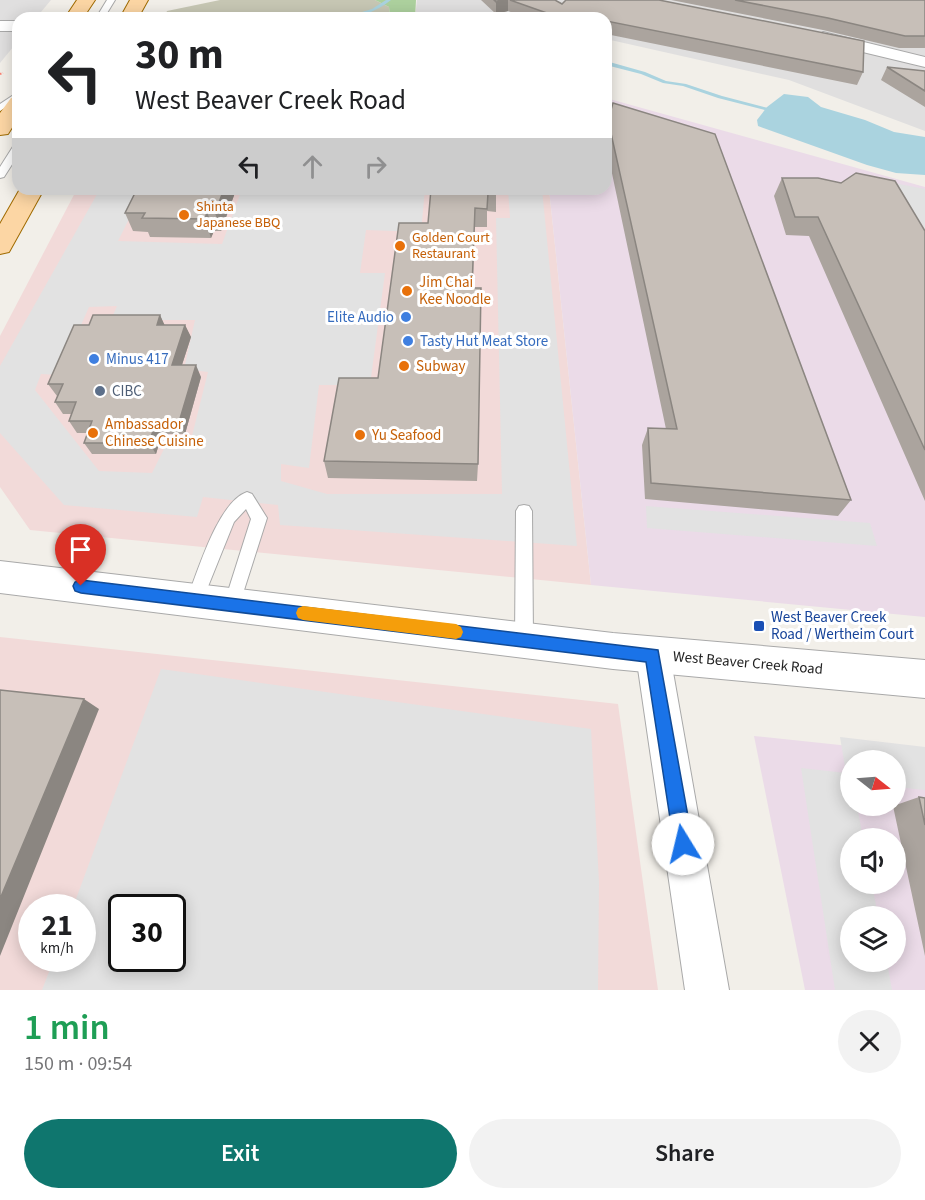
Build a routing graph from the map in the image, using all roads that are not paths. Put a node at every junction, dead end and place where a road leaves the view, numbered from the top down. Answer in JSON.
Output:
{"nodes":[{"id":1,"x":802,"y":33,"type":"edge"},
{"id":2,"x":925,"y":62,"type":"edge"},
{"id":3,"x":12,"y":111,"type":"edge"},
{"id":4,"x":0,"y":129,"type":"edge"},
{"id":5,"x":12,"y":156,"type":"edge"},
{"id":6,"x":0,"y":175,"type":"edge"},
{"id":7,"x":29,"y":195,"type":"edge"},
{"id":8,"x":0,"y":246,"type":"edge"},
{"id":9,"x":524,"y":511,"type":"dead end"},
{"id":10,"x":0,"y":578,"type":"edge"},
{"id":11,"x":195,"y":599,"type":"junction"},
{"id":12,"x":232,"y":604,"type":"junction"},
{"id":13,"x":524,"y":640,"type":"junction"},
{"id":14,"x":652,"y":656,"type":"junction"},
{"id":15,"x":925,"y":679,"type":"edge"},
{"id":16,"x":707,"y":990,"type":"edge"}],
"edges":[{"from":1,"to":2,"type":"street"},
{"from":3,"to":4,"type":"main road"},
{"from":5,"to":6,"type":"lane"},
{"from":7,"to":8,"type":"main road"},
{"from":9,"to":13,"type":"lane"},
{"from":10,"to":11,"type":"street","name":"West Beaver Creek Road"},
{"from":11,"to":12,"type":"street","name":"West Beaver Creek Road"},
{"from":11,"to":12,"type":"lane"},
{"from":12,"to":13,"type":"street","name":"West Beaver Creek Road"},
{"from":13,"to":14,"type":"street","name":"West Beaver Creek Road"},
{"from":14,"to":15,"type":"street","name":"West Beaver Creek Road"},
{"from":14,"to":16,"type":"street"}]}
